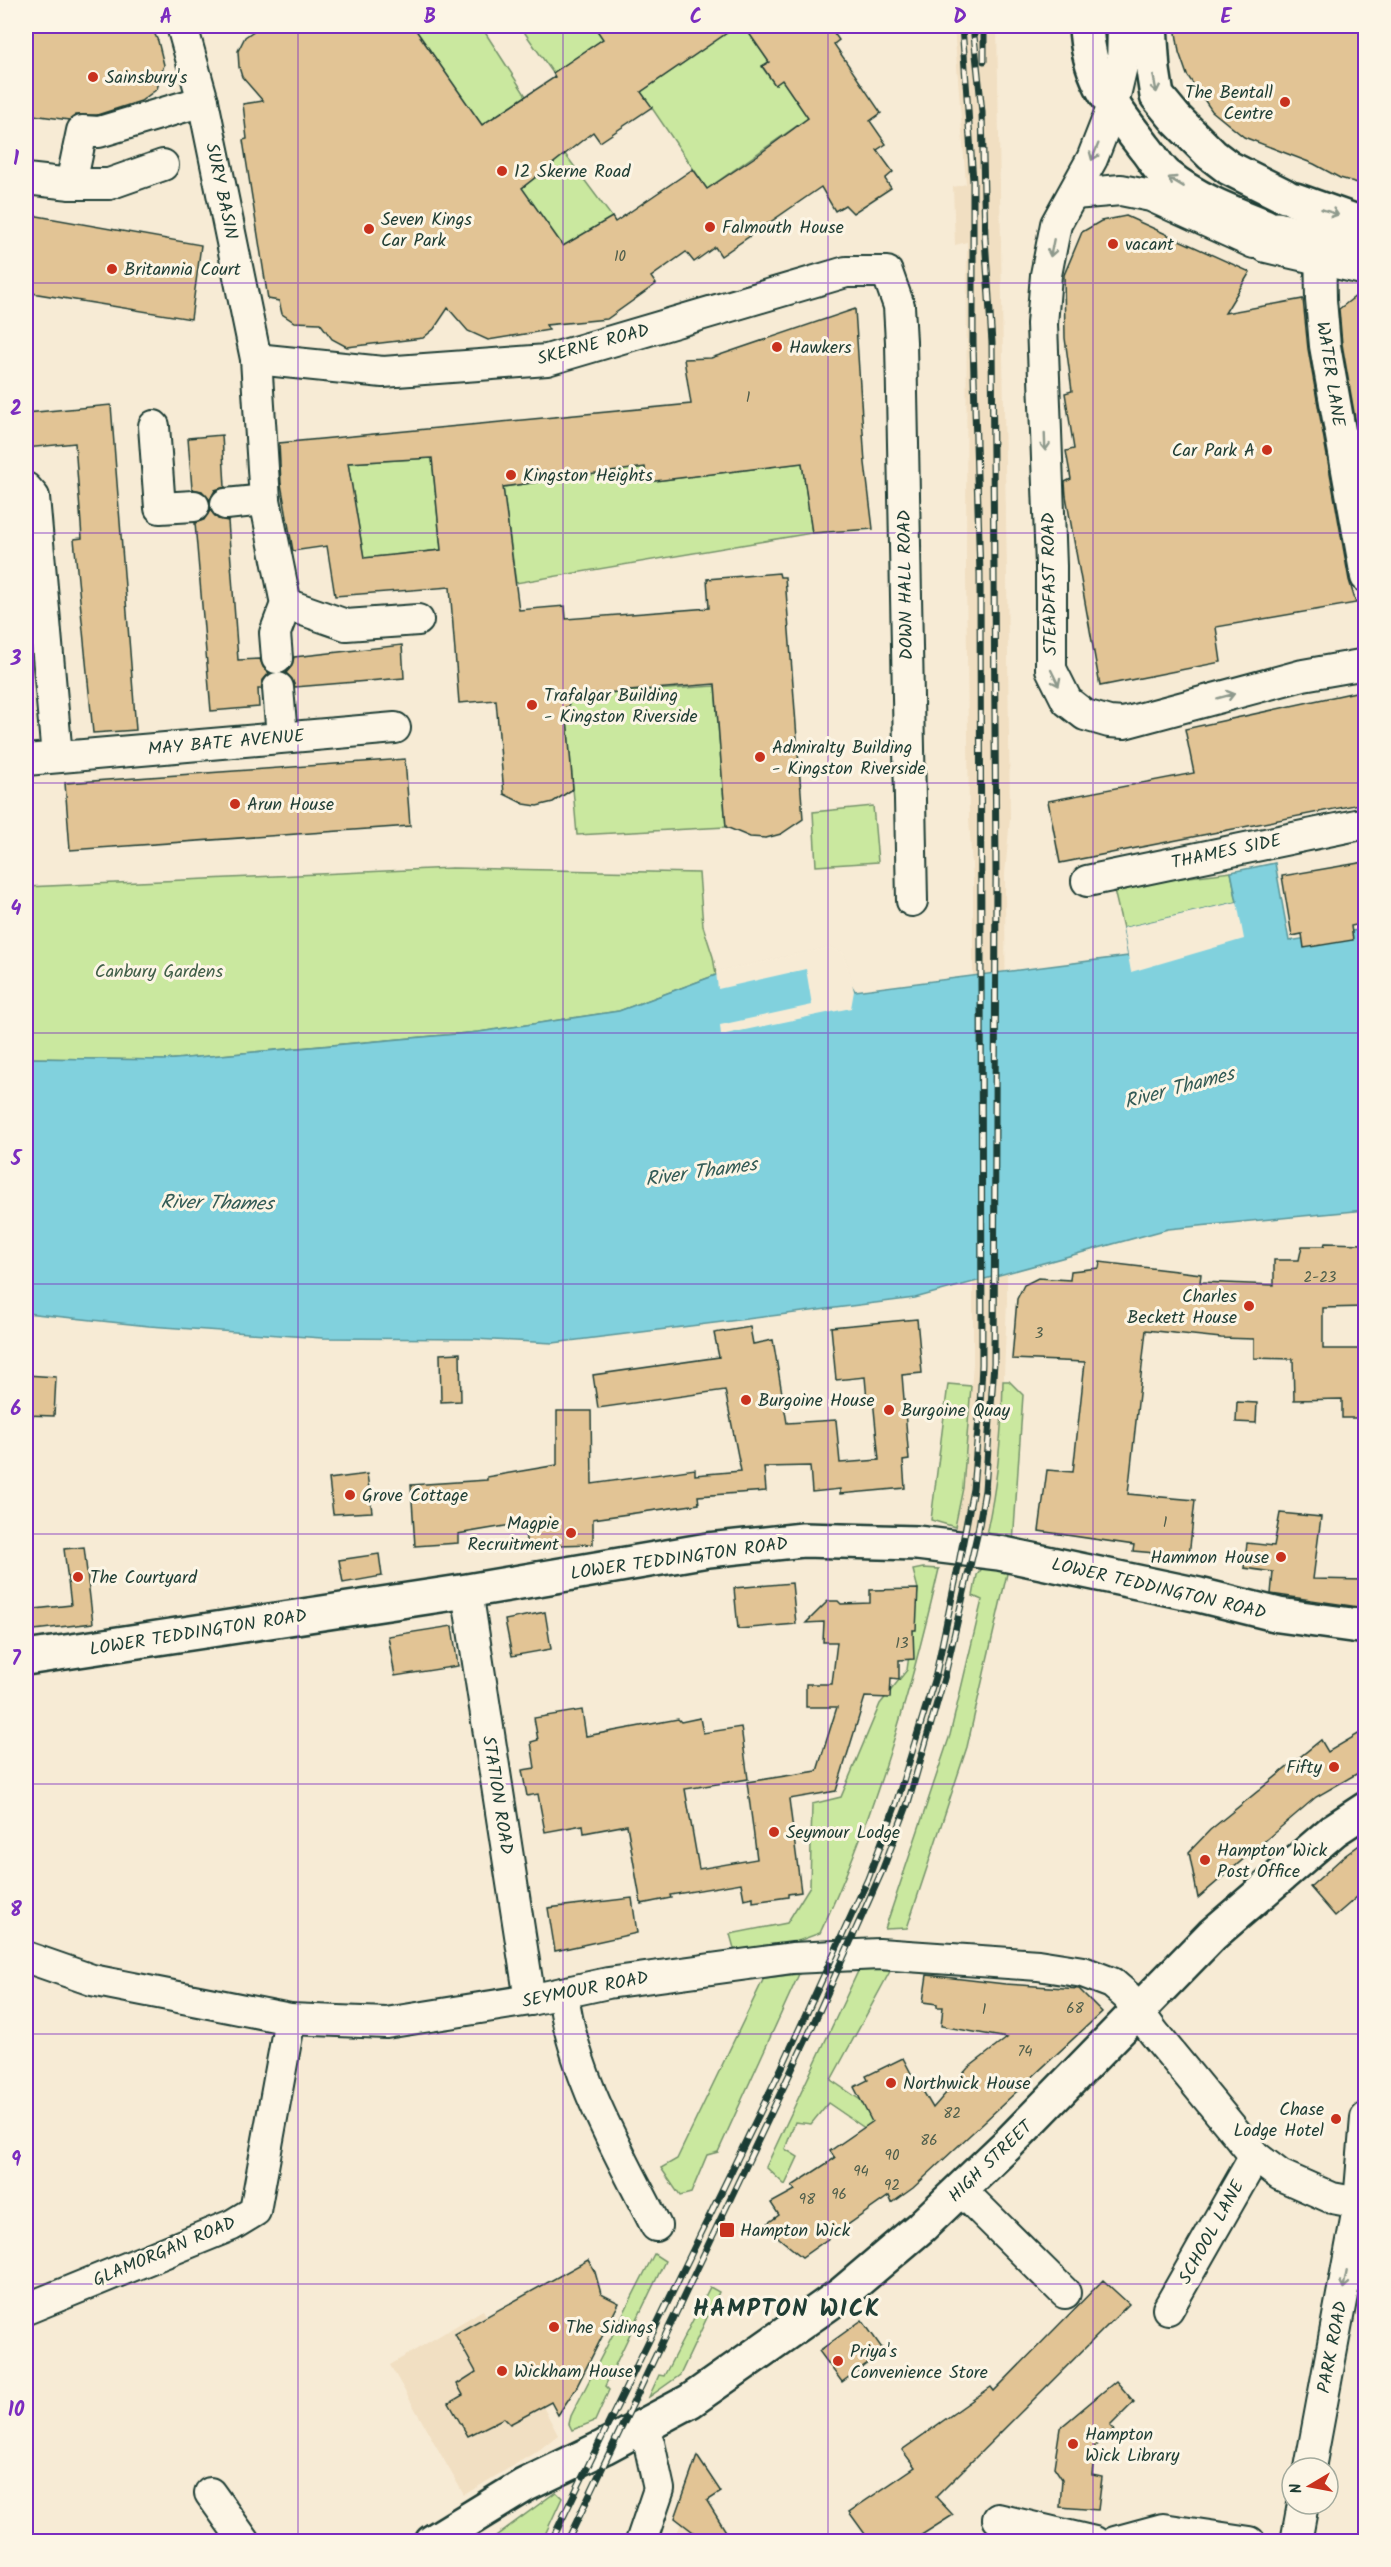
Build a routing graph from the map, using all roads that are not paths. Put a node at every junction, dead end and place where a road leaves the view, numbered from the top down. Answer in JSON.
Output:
{"nodes":[{"id":1,"x":182,"y":26,"type":"edge"},
{"id":2,"x":1086,"y":26,"type":"edge"},
{"id":3,"x":1123,"y":26,"type":"edge"},
{"id":4,"x":1150,"y":26,"type":"edge"},
{"id":5,"x":203,"y":101,"type":"junction"},
{"id":6,"x":1112,"y":108,"type":"junction"},
{"id":7,"x":163,"y":165,"type":"dead end"},
{"id":8,"x":26,"y":179,"type":"edge"},
{"id":9,"x":70,"y":184,"type":"junction"},
{"id":10,"x":1074,"y":194,"type":"junction"},
{"id":11,"x":1365,"y":222,"type":"edge"},
{"id":12,"x":1266,"y":236,"type":"junction"},
{"id":13,"x":1320,"y":250,"type":"junction"},
{"id":14,"x":1365,"y":253,"type":"edge"},
{"id":15,"x":1365,"y":270,"type":"edge"},
{"id":16,"x":887,"y":272,"type":"joint"},
{"id":17,"x":256,"y":359,"type":"junction"},
{"id":18,"x":154,"y":426,"type":"dead end"},
{"id":19,"x":26,"y":488,"type":"edge"},
{"id":20,"x":265,"y":500,"type":"junction"},
{"id":21,"x":226,"y":504,"type":"dead end"},
{"id":22,"x":194,"y":506,"type":"dead end"},
{"id":23,"x":1365,"y":577,"type":"edge"},
{"id":24,"x":285,"y":604,"type":"junction"},
{"id":25,"x":418,"y":620,"type":"dead end"},
{"id":26,"x":277,"y":658,"type":"dead end"},
{"id":27,"x":1365,"y":664,"type":"edge"},
{"id":28,"x":278,"y":688,"type":"dead end"},
{"id":29,"x":395,"y":728,"type":"dead end"},
{"id":30,"x":282,"y":737,"type":"junction"},
{"id":31,"x":57,"y":757,"type":"junction"},
{"id":32,"x":26,"y":760,"type":"edge"},
{"id":33,"x":1365,"y":822,"type":"edge"},
{"id":34,"x":1087,"y":881,"type":"dead end"},
{"id":35,"x":912,"y":901,"type":"dead end"},
{"id":36,"x":467,"y":1591,"type":"junction"},
{"id":37,"x":1365,"y":1627,"type":"edge"},
{"id":38,"x":26,"y":1658,"type":"edge"},
{"id":39,"x":1365,"y":1809,"type":"edge"},
{"id":40,"x":26,"y":1957,"type":"edge"},
{"id":41,"x":563,"y":1993,"type":"junction"},
{"id":42,"x":530,"y":2000,"type":"junction"},
{"id":43,"x":1139,"y":2010,"type":"junction"},
{"id":44,"x":290,"y":2019,"type":"junction"},
{"id":45,"x":1365,"y":2118,"type":"edge"},
{"id":46,"x":1254,"y":2156,"type":"junction"},
{"id":47,"x":960,"y":2190,"type":"junction"},
{"id":48,"x":1359,"y":2203,"type":"junction"},
{"id":49,"x":656,"y":2226,"type":"dead end"},
{"id":50,"x":1065,"y":2293,"type":"dead end"},
{"id":51,"x":26,"y":2309,"type":"edge"},
{"id":52,"x":1168,"y":2309,"type":"dead end"},
{"id":53,"x":642,"y":2427,"type":"junction"},
{"id":54,"x":1312,"y":2456,"type":"edge"},
{"id":55,"x":210,"y":2493,"type":"dead end"},
{"id":56,"x":1301,"y":2516,"type":"edge"},
{"id":57,"x":998,"y":2519,"type":"dead end"},
{"id":58,"x":245,"y":2541,"type":"edge"},
{"id":59,"x":432,"y":2541,"type":"edge"},
{"id":60,"x":641,"y":2541,"type":"edge"},
{"id":61,"x":1095,"y":2541,"type":"edge"},
{"id":62,"x":1115,"y":2541,"type":"edge"},
{"id":63,"x":1250,"y":2541,"type":"edge"},
{"id":64,"x":1296,"y":2541,"type":"edge"}],
"edges":[{"from":1,"to":5,"type":"street","name":"SURY BASIN"},
{"from":2,"to":6,"type":"main road"},
{"from":3,"to":6,"type":"street","name":"STEADFAST ROAD"},
{"from":4,"to":11,"type":"main road","one_way":true},
{"from":5,"to":9,"type":"street"},
{"from":5,"to":17,"type":"street","name":"SURY BASIN"},
{"from":6,"to":10,"type":"street","name":"STEADFAST ROAD","one_way":true},
{"from":12,"to":6,"type":"main road","one_way":true},
{"from":7,"to":9,"type":"street"},
{"from":8,"to":9,"type":"street"},
{"from":10,"to":12,"type":"street"},
{"from":10,"to":27,"type":"street","name":"STEADFAST ROAD","one_way":true},
{"from":12,"to":13,"type":"main road"},
{"from":13,"to":14,"type":"main road"},
{"from":13,"to":15,"type":"street"},
{"from":13,"to":23,"type":"street","name":"WATER LANE"},
{"from":16,"to":17,"type":"street","name":"SKERNE ROAD"},
{"from":16,"to":35,"type":"street","name":"DOWN HALL ROAD"},
{"from":17,"to":20,"type":"street","name":"SURY BASIN"},
{"from":18,"to":22,"type":"street"},
{"from":19,"to":31,"type":"street"},
{"from":20,"to":21,"type":"street"},
{"from":20,"to":24,"type":"street","name":"SURY BASIN"},
{"from":24,"to":25,"type":"street"},
{"from":24,"to":26,"type":"street"},
{"from":28,"to":30,"type":"street"},
{"from":29,"to":30,"type":"street","name":"MAY BATE AVENUE"},
{"from":30,"to":31,"type":"street","name":"MAY BATE AVENUE"},
{"from":31,"to":32,"type":"street","name":"MAY BATE AVENUE"},
{"from":33,"to":34,"type":"street","name":"THAMES SIDE"},
{"from":36,"to":37,"type":"main road","name":"LOWER TEDDINGTON ROAD"},
{"from":36,"to":38,"type":"main road","name":"LOWER TEDDINGTON ROAD"},
{"from":36,"to":42,"type":"street","name":"STATION ROAD"},
{"from":39,"to":43,"type":"main road","name":"HIGH STREET"},
{"from":40,"to":44,"type":"street","name":"SEYMOUR ROAD"},
{"from":41,"to":42,"type":"street","name":"SEYMOUR ROAD"},
{"from":41,"to":43,"type":"street","name":"SEYMOUR ROAD"},
{"from":41,"to":49,"type":"street"},
{"from":42,"to":44,"type":"street","name":"SEYMOUR ROAD"},
{"from":43,"to":46,"type":"street","name":"SEYMOUR ROAD"},
{"from":43,"to":47,"type":"main road","name":"HIGH STREET"},
{"from":44,"to":51,"type":"street","name":"GLAMORGAN ROAD"},
{"from":45,"to":48,"type":"street","name":"PARK ROAD"},
{"from":46,"to":48,"type":"street","name":"SEYMOUR ROAD"},
{"from":46,"to":52,"type":"street","name":"SCHOOL LANE"},
{"from":47,"to":50,"type":"street"},
{"from":47,"to":53,"type":"main road","name":"HIGH STREET"},
{"from":48,"to":54,"type":"street","name":"PARK ROAD","one_way":true},
{"from":53,"to":59,"type":"main road","name":"HIGH STREET"},
{"from":53,"to":60,"type":"street"},
{"from":55,"to":58,"type":"street"},
{"from":56,"to":64,"type":"street"},
{"from":57,"to":61,"type":"street"},
{"from":62,"to":63,"type":"street"}]}
